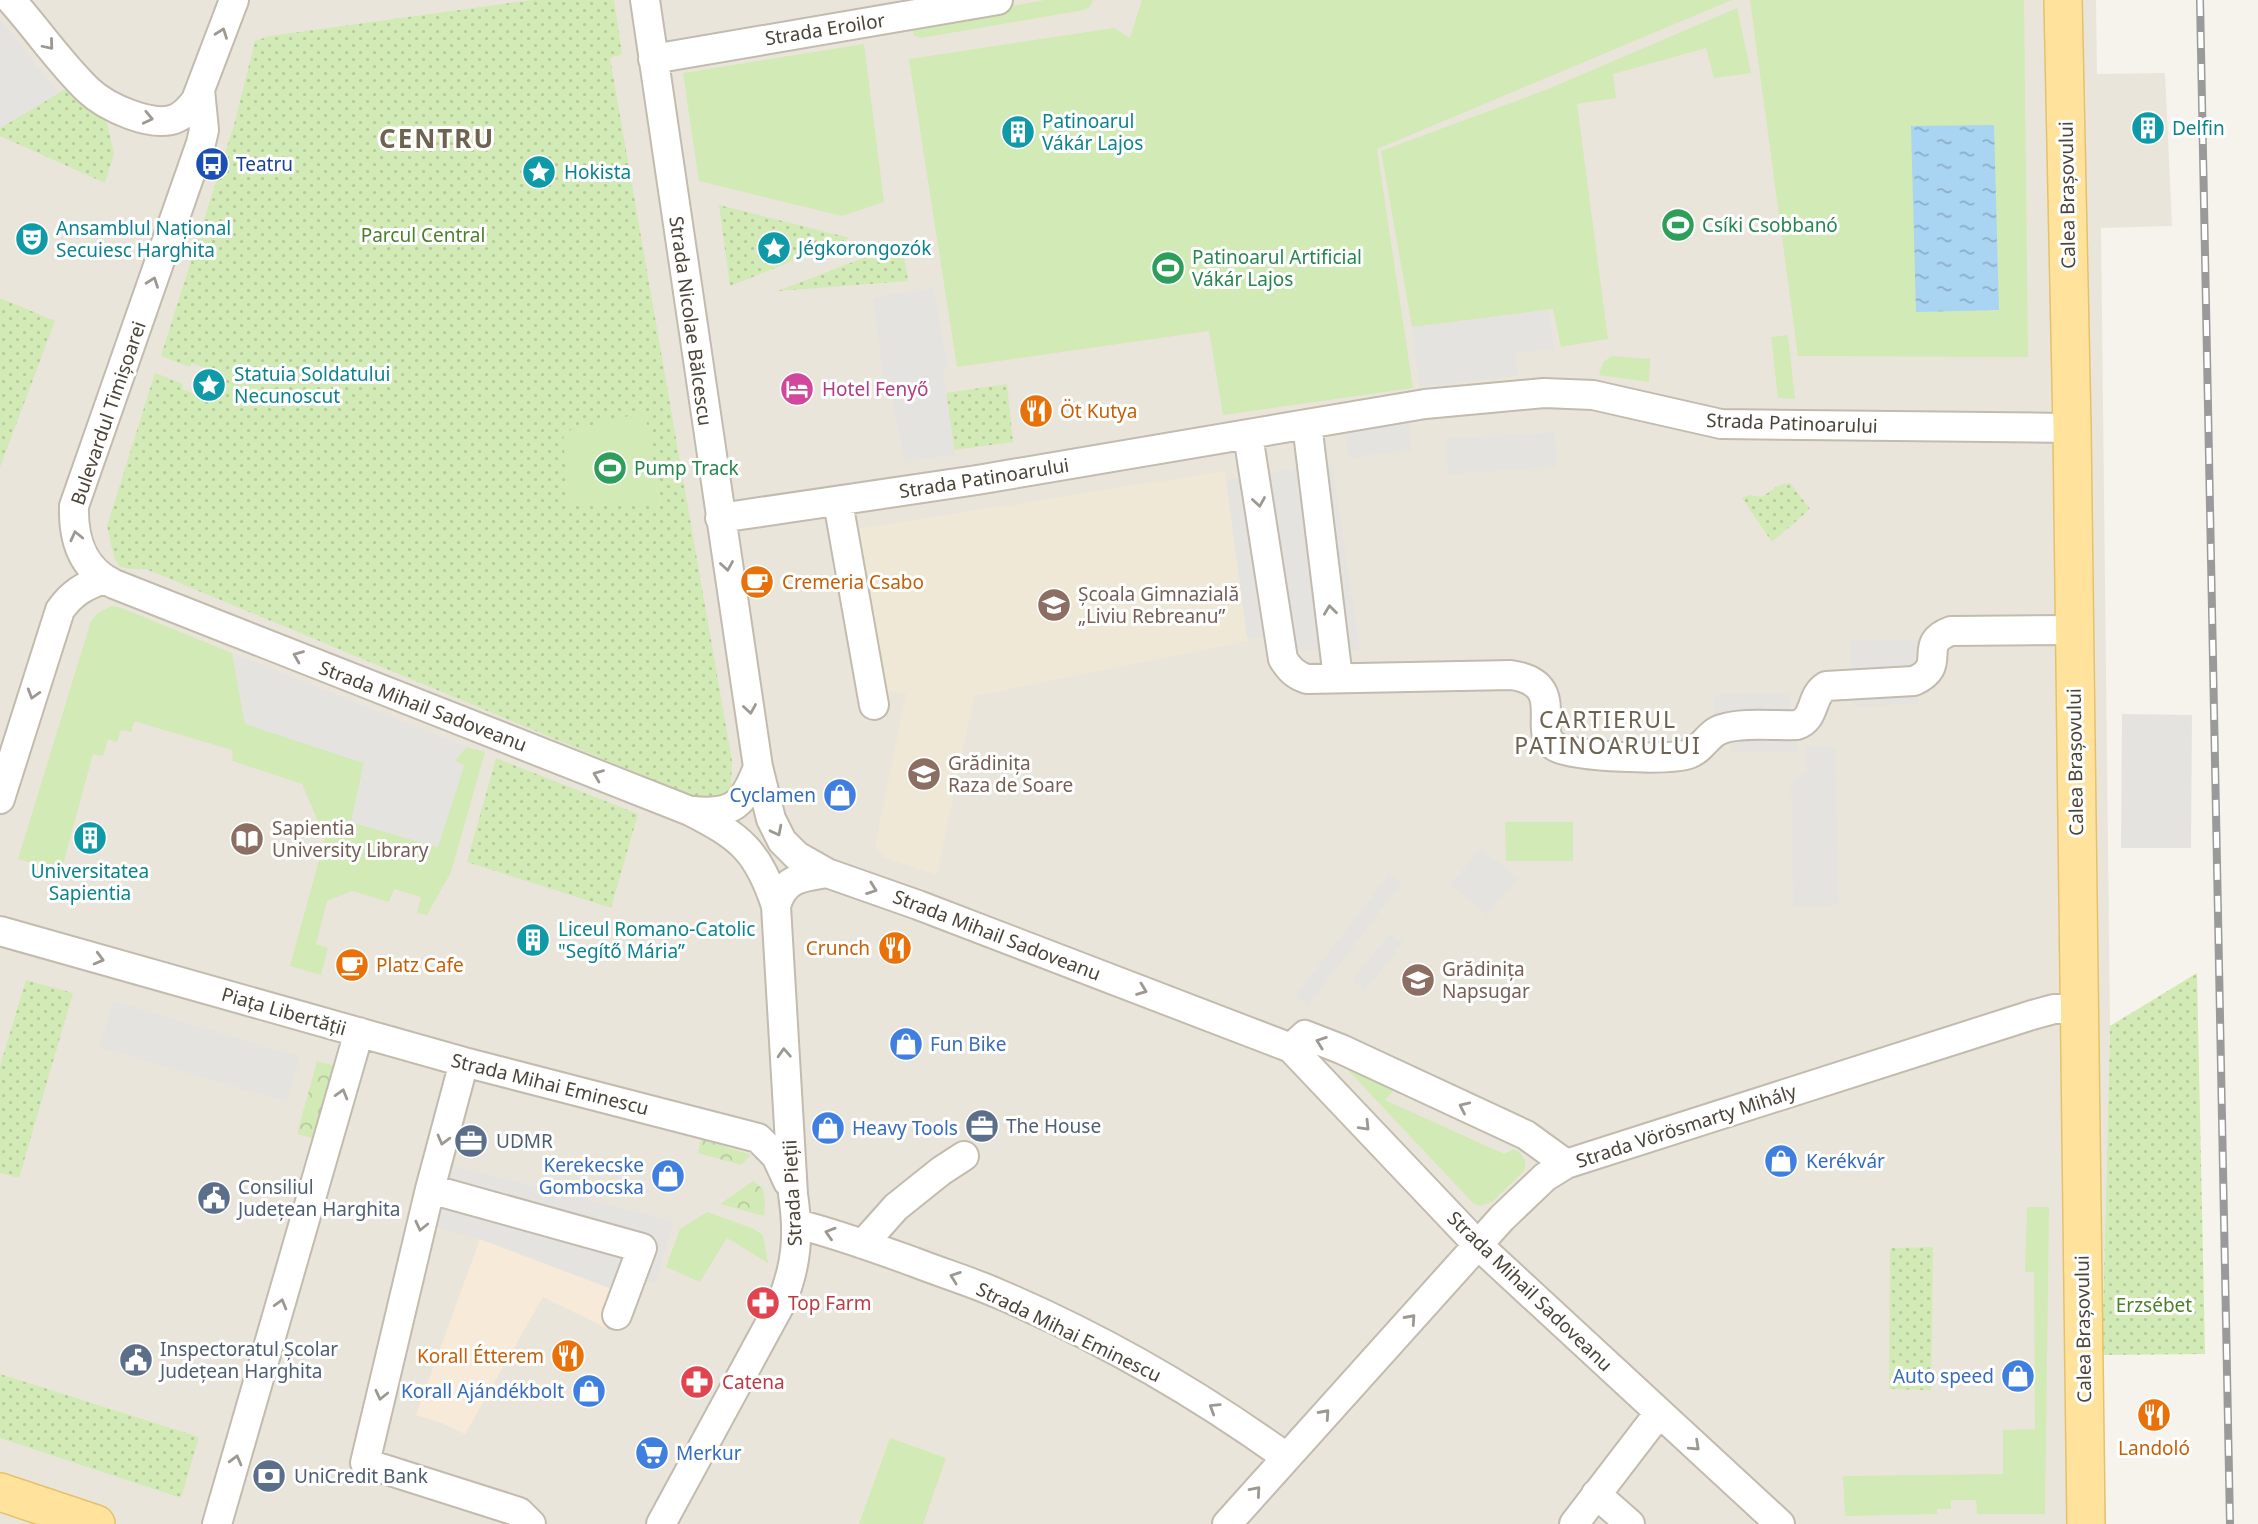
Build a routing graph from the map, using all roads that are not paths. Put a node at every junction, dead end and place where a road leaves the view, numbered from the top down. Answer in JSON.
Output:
{"nodes":[{"id":1,"x":11,"y":0,"type":"edge"},
{"id":2,"x":234,"y":0,"type":"edge"},
{"id":3,"x":645,"y":0,"type":"edge"},
{"id":4,"x":998,"y":0,"type":"edge"},
{"id":5,"x":2063,"y":0,"type":"edge"},
{"id":6,"x":653,"y":59,"type":"junction"},
{"id":7,"x":200,"y":90,"type":"junction"},
{"id":8,"x":1307,"y":424,"type":"junction"},
{"id":9,"x":2072,"y":428,"type":"junction"},
{"id":10,"x":1248,"y":435,"type":"junction"},
{"id":11,"x":838,"y":502,"type":"junction"},
{"id":12,"x":720,"y":517,"type":"junction"},
{"id":13,"x":104,"y":579,"type":"junction"},
{"id":14,"x":2073,"y":630,"type":"junction"},
{"id":15,"x":1339,"y":678,"type":"junction"},
{"id":16,"x":874,"y":705,"type":"dead end"},
{"id":17,"x":758,"y":767,"type":"junction"},
{"id":18,"x":0,"y":799,"type":"edge"},
{"id":19,"x":690,"y":811,"type":"junction"},
{"id":20,"x":739,"y":840,"type":"joint"},
{"id":21,"x":827,"y":873,"type":"junction"},
{"id":22,"x":776,"y":906,"type":"junction"},
{"id":23,"x":0,"y":931,"type":"edge"},
{"id":24,"x":2078,"y":1009,"type":"junction"},
{"id":25,"x":359,"y":1032,"type":"junction"},
{"id":26,"x":1291,"y":1048,"type":"junction"},
{"id":27,"x":464,"y":1062,"type":"junction"},
{"id":28,"x":786,"y":1094,"type":"junction"},
{"id":29,"x":758,"y":1138,"type":"junction"},
{"id":30,"x":964,"y":1156,"type":"dead end"},
{"id":31,"x":1566,"y":1164,"type":"junction"},
{"id":32,"x":430,"y":1189,"type":"junction"},
{"id":33,"x":793,"y":1194,"type":"junction"},
{"id":34,"x":797,"y":1224,"type":"junction"},
{"id":35,"x":863,"y":1244,"type":"junction"},
{"id":36,"x":1478,"y":1245,"type":"junction"},
{"id":37,"x":617,"y":1315,"type":"dead end"},
{"id":38,"x":1659,"y":1413,"type":"junction"},
{"id":39,"x":1286,"y":1457,"type":"junction"},
{"id":40,"x":0,"y":1492,"type":"edge"},
{"id":41,"x":1596,"y":1494,"type":"junction"},
{"id":42,"x":96,"y":1524,"type":"edge"},
{"id":43,"x":217,"y":1524,"type":"edge"},
{"id":44,"x":531,"y":1524,"type":"edge"},
{"id":45,"x":661,"y":1524,"type":"edge"},
{"id":46,"x":1227,"y":1524,"type":"edge"},
{"id":47,"x":1574,"y":1524,"type":"edge"},
{"id":48,"x":1630,"y":1524,"type":"edge"},
{"id":49,"x":1780,"y":1524,"type":"edge"},
{"id":50,"x":2085,"y":1524,"type":"edge"}],
"edges":[{"from":1,"to":7,"type":"street","one_way":true},
{"from":7,"to":2,"type":"street","name":"Bulevardul Timișoarei","one_way":true},
{"from":3,"to":6,"type":"street","name":"Strada Nicolae Bălcescu"},
{"from":4,"to":6,"type":"street","name":"Strada Eroilor"},
{"from":5,"to":9,"type":"main road","name":"Calea Brașovului"},
{"from":6,"to":12,"type":"street","name":"Strada Nicolae Bălcescu"},
{"from":13,"to":7,"type":"street","name":"Bulevardul Timișoarei","one_way":true},
{"from":8,"to":9,"type":"street","name":"Strada Patinoarului"},
{"from":8,"to":10,"type":"street","name":"Strada Patinoarului"},
{"from":15,"to":8,"type":"street","one_way":true},
{"from":9,"to":14,"type":"main road","name":"Calea Brașovului"},
{"from":10,"to":11,"type":"street","name":"Strada Patinoarului"},
{"from":10,"to":15,"type":"street","one_way":true},
{"from":11,"to":12,"type":"street","name":"Strada Patinoarului"},
{"from":11,"to":16,"type":"street"},
{"from":12,"to":17,"type":"street","name":"Strada Nicolae Bălcescu","one_way":true},
{"from":13,"to":18,"type":"street","one_way":true},
{"from":19,"to":13,"type":"street","name":"Strada Mihail Sadoveanu","one_way":true},
{"from":14,"to":15,"type":"street"},
{"from":14,"to":24,"type":"main road","name":"Calea Brașovului"},
{"from":17,"to":19,"type":"street"},
{"from":17,"to":21,"type":"street","name":"Strada Mihail Sadoveanu","one_way":true},
{"from":19,"to":20,"type":"street","name":"Strada Mihail Sadoveanu"},
{"from":20,"to":22,"type":"street","name":"Strada Pieții"},
{"from":21,"to":22,"type":"street"},
{"from":21,"to":26,"type":"street","name":"Strada Mihail Sadoveanu","one_way":true},
{"from":28,"to":22,"type":"street","name":"Strada Pieții","one_way":true},
{"from":23,"to":25,"type":"street","name":"Piața Libertății","one_way":true},
{"from":24,"to":31,"type":"street","name":"Strada Vörösmarty Mihály"},
{"from":24,"to":50,"type":"main road","name":"Calea Brașovului"},
{"from":25,"to":27,"type":"street","name":"Strada Mihai Eminescu"},
{"from":43,"to":25,"type":"street","name":"Piața Libertății","one_way":true},
{"from":31,"to":26,"type":"street","one_way":true},
{"from":26,"to":36,"type":"street","name":"Strada Mihail Sadoveanu","one_way":true},
{"from":27,"to":29,"type":"street","name":"Strada Mihai Eminescu"},
{"from":27,"to":32,"type":"street","one_way":true},
{"from":28,"to":29,"type":"street"},
{"from":28,"to":33,"type":"street","name":"Strada Pieții"},
{"from":29,"to":33,"type":"street"},
{"from":30,"to":35,"type":"street"},
{"from":31,"to":36,"type":"street","name":"Strada Vörösmarty Mihály"},
{"from":32,"to":37,"type":"street"},
{"from":32,"to":44,"type":"street","one_way":true},
{"from":33,"to":34,"type":"street","name":"Strada Pieții"},
{"from":35,"to":34,"type":"street","name":"Strada Mihai Eminescu","one_way":true},
{"from":34,"to":45,"type":"street","name":"Strada Pieții"},
{"from":39,"to":35,"type":"street","name":"Strada Mihai Eminescu","one_way":true},
{"from":36,"to":38,"type":"street","name":"Strada Mihail Sadoveanu"},
{"from":39,"to":36,"type":"street","name":"Strada Vörösmarty Mihály","one_way":true},
{"from":38,"to":41,"type":"street"},
{"from":38,"to":49,"type":"street","name":"Strada Mihail Sadoveanu","one_way":true},
{"from":46,"to":39,"type":"street","name":"Strada Vörösmarty Mihály","one_way":true},
{"from":40,"to":42,"type":"main road"},
{"from":41,"to":47,"type":"street"},
{"from":41,"to":48,"type":"street"}]}
